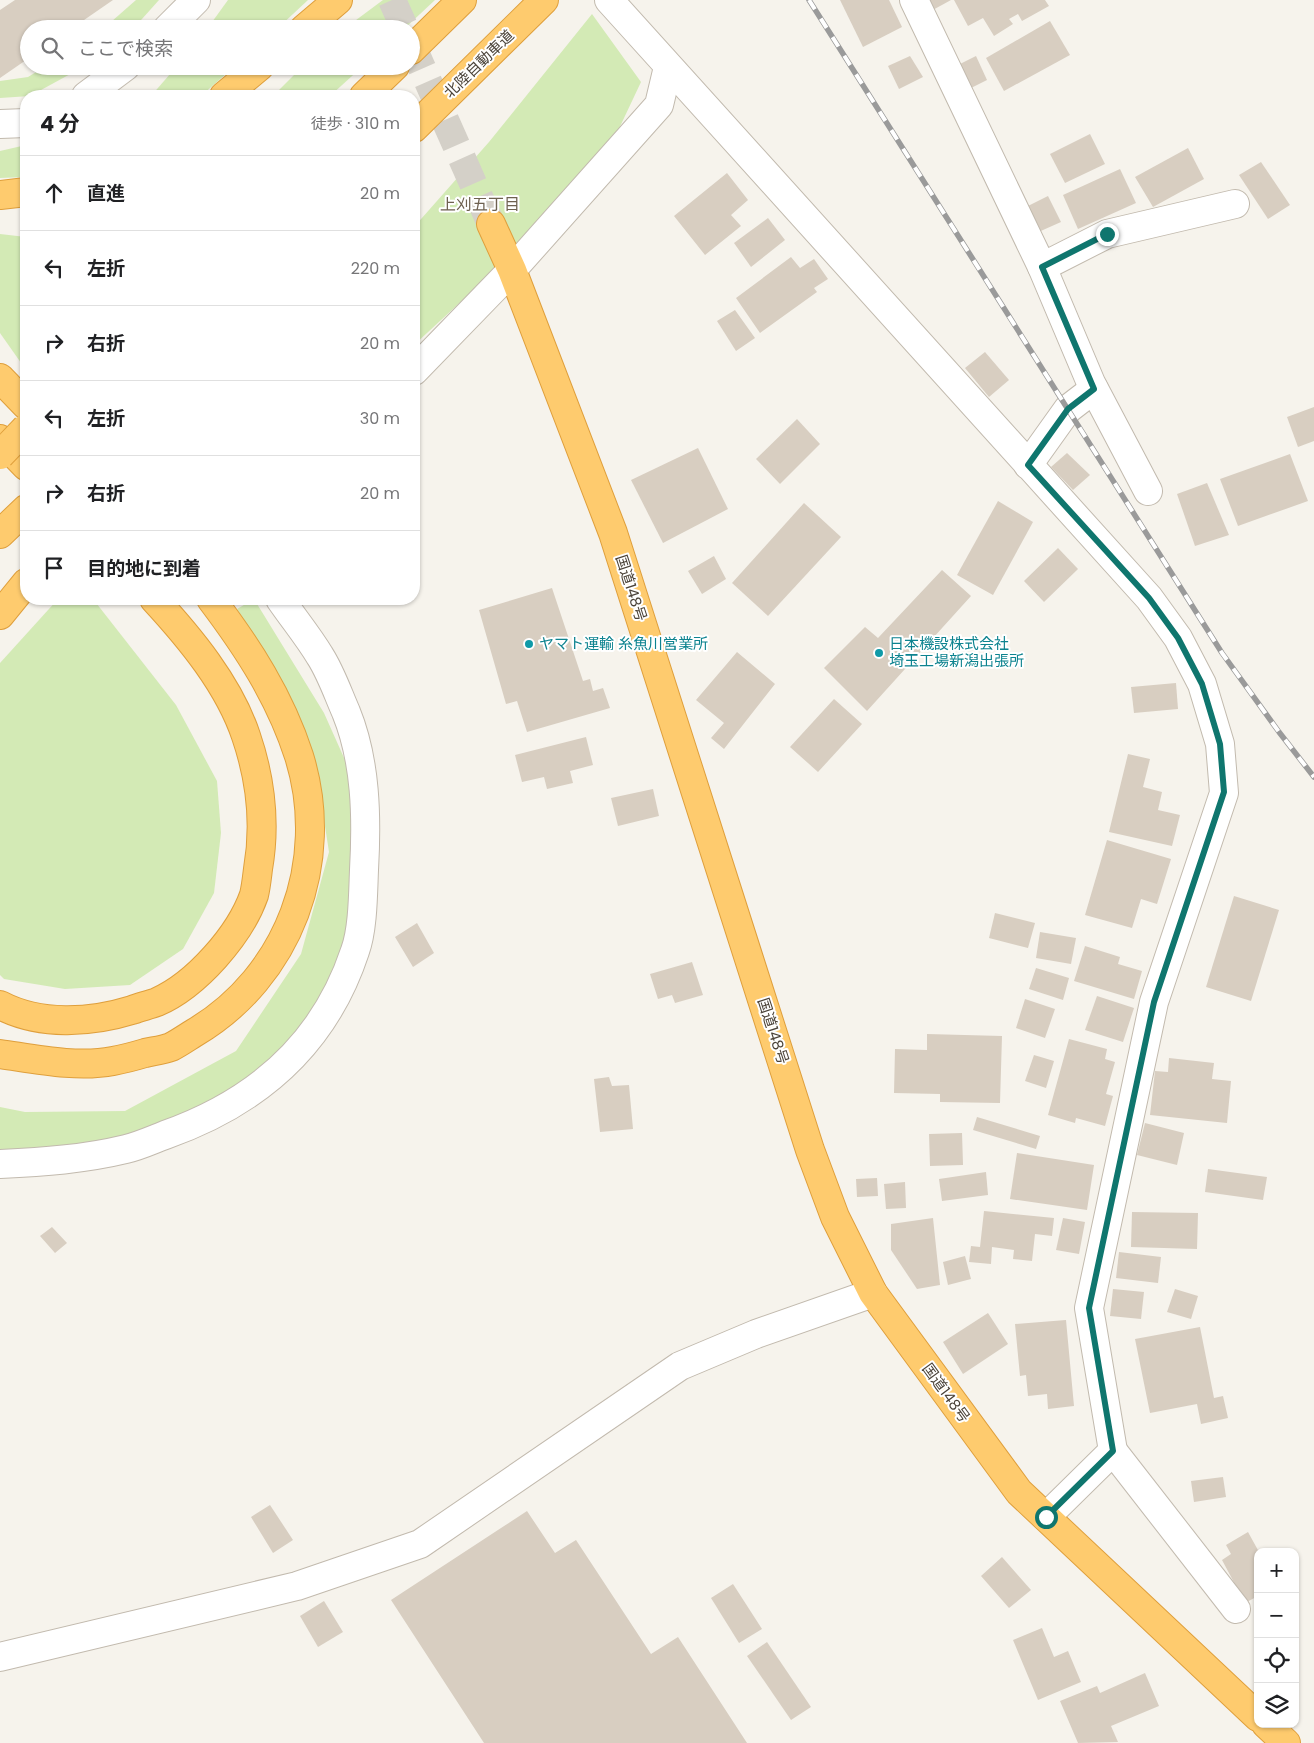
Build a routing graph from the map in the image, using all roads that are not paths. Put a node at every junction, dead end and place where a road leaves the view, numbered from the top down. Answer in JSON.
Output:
{"nodes":[{"id":1,"x":196,"y":0,"type":"edge"},
{"id":2,"x":338,"y":0,"type":"edge"},
{"id":3,"x":462,"y":0,"type":"edge"},
{"id":4,"x":544,"y":0,"type":"edge"},
{"id":5,"x":609,"y":0,"type":"edge"},
{"id":6,"x":914,"y":0,"type":"edge"},
{"id":7,"x":177,"y":20,"type":"edge"},
{"id":8,"x":315,"y":20,"type":"edge"},
{"id":9,"x":524,"y":20,"type":"junction"},
{"id":10,"x":420,"y":41,"type":"edge"},
{"id":11,"x":668,"y":67,"type":"junction"},
{"id":12,"x":114,"y":75,"type":"edge"},
{"id":13,"x":249,"y":75,"type":"edge"},
{"id":14,"x":385,"y":75,"type":"edge"},
{"id":15,"x":94,"y":90,"type":"edge"},
{"id":16,"x":231,"y":90,"type":"edge"},
{"id":17,"x":370,"y":90,"type":"edge"},
{"id":18,"x":20,"y":122,"type":"edge"},
{"id":19,"x":420,"y":122,"type":"edge"},
{"id":20,"x":0,"y":124,"type":"edge"},
{"id":21,"x":420,"y":136,"type":"edge"},
{"id":22,"x":20,"y":193,"type":"edge"},
{"id":23,"x":0,"y":195,"type":"edge"},
{"id":24,"x":1235,"y":204,"type":"dead end"},
{"id":25,"x":491,"y":224,"type":"tunnel mouth"},
{"id":26,"x":1042,"y":267,"type":"junction"},
{"id":27,"x":512,"y":270,"type":"junction"},
{"id":28,"x":420,"y":365,"type":"edge"},
{"id":29,"x":0,"y":378,"type":"edge"},
{"id":30,"x":1094,"y":389,"type":"junction"},
{"id":31,"x":20,"y":399,"type":"edge"},
{"id":32,"x":20,"y":434,"type":"edge"},
{"id":33,"x":0,"y":439,"type":"edge"},
{"id":34,"x":0,"y":454,"type":"edge"},
{"id":35,"x":20,"y":460,"type":"edge"},
{"id":36,"x":1028,"y":465,"type":"junction"},
{"id":37,"x":1148,"y":491,"type":"dead end"},
{"id":38,"x":20,"y":514,"type":"edge"},
{"id":39,"x":0,"y":534,"type":"edge"},
{"id":40,"x":20,"y":590,"type":"edge"},
{"id":41,"x":160,"y":605,"type":"edge"},
{"id":42,"x":216,"y":605,"type":"edge"},
{"id":43,"x":284,"y":605,"type":"edge"},
{"id":44,"x":4,"y":610,"type":"edge"},
{"id":45,"x":0,"y":1005,"type":"edge"},
{"id":46,"x":0,"y":1054,"type":"edge"},
{"id":47,"x":0,"y":1164,"type":"edge"},
{"id":48,"x":873,"y":1294,"type":"junction"},
{"id":49,"x":1113,"y":1451,"type":"junction"},
{"id":50,"x":1046,"y":1517,"type":"junction"},
{"id":51,"x":1236,"y":1609,"type":"dead end"},
{"id":52,"x":0,"y":1657,"type":"edge"},
{"id":53,"x":1254,"y":1713,"type":"edge"},
{"id":54,"x":1270,"y":1728,"type":"edge"},
{"id":55,"x":1286,"y":1743,"type":"edge"}],
"edges":[{"from":1,"to":7,"type":"street"},
{"from":2,"to":8,"type":"highway"},
{"from":3,"to":10,"type":"highway"},
{"from":4,"to":9,"type":"highway","name":"北陸自動車道"},
{"from":5,"to":11,"type":"street"},
{"from":6,"to":26,"type":"street"},
{"from":9,"to":19,"type":"highway","name":"北陸自動車道"},
{"from":9,"to":21,"type":"highway"},
{"from":11,"to":27,"type":"street"},
{"from":11,"to":36,"type":"street"},
{"from":12,"to":15,"type":"street"},
{"from":13,"to":16,"type":"highway"},
{"from":14,"to":17,"type":"highway"},
{"from":18,"to":20,"type":"street"},
{"from":22,"to":23,"type":"highway"},
{"from":24,"to":26,"type":"street"},
{"from":25,"to":27,"type":"highway","name":"国道148号"},
{"from":26,"to":30,"type":"street"},
{"from":27,"to":28,"type":"street"},
{"from":27,"to":48,"type":"highway","name":"国道148号"},
{"from":29,"to":31,"type":"highway"},
{"from":30,"to":36,"type":"street"},
{"from":30,"to":37,"type":"street"},
{"from":32,"to":34,"type":"highway","bridge":true},
{"from":33,"to":35,"type":"highway"},
{"from":36,"to":49,"type":"street"},
{"from":38,"to":39,"type":"highway"},
{"from":40,"to":44,"type":"highway"},
{"from":41,"to":45,"type":"highway"},
{"from":42,"to":46,"type":"highway"},
{"from":43,"to":47,"type":"street"},
{"from":48,"to":50,"type":"highway","name":"国道148号"},
{"from":48,"to":52,"type":"street"},
{"from":49,"to":50,"type":"street"},
{"from":49,"to":51,"type":"street"},
{"from":50,"to":53,"type":"highway","name":"国道148号"},
{"from":54,"to":55,"type":"highway"}]}
